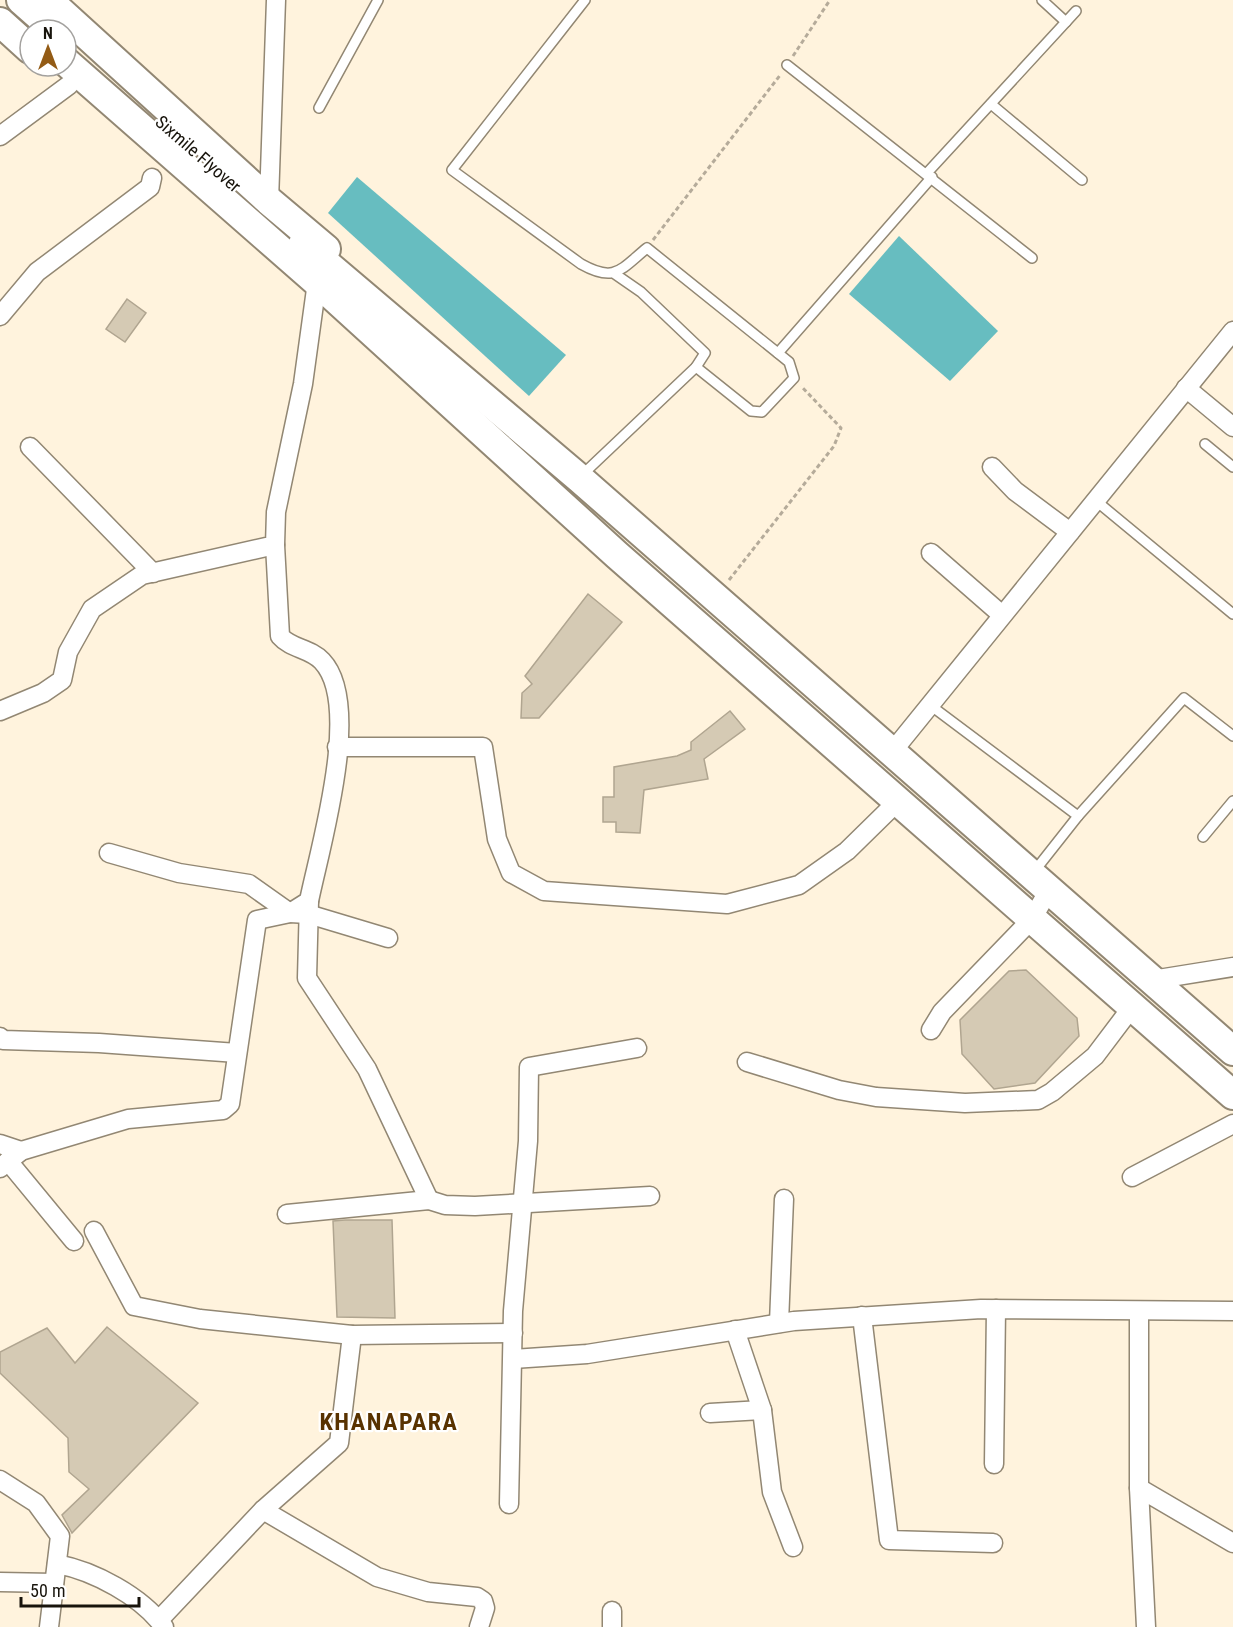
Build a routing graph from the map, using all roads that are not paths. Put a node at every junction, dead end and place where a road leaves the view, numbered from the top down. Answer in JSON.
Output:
{"nodes":[{"id":1,"x":21,"y":0,"type":"edge"},
{"id":2,"x":48,"y":0,"type":"edge"},
{"id":3,"x":276,"y":0,"type":"edge"},
{"id":4,"x":378,"y":0,"type":"edge"},
{"id":5,"x":585,"y":0,"type":"edge"},
{"id":6,"x":1042,"y":0,"type":"edge"},
{"id":7,"x":0,"y":4,"type":"edge"},
{"id":8,"x":1076,"y":11,"type":"dead end"},
{"id":9,"x":41,"y":18,"type":"edge"},
{"id":10,"x":18,"y":20,"type":"edge"},
{"id":11,"x":0,"y":22,"type":"edge"},
{"id":12,"x":1066,"y":22,"type":"junction"},
{"id":13,"x":18,"y":38,"type":"edge"},
{"id":14,"x":78,"y":50,"type":"edge"},
{"id":15,"x":788,"y":65,"type":"road end"},
{"id":16,"x":54,"y":78,"type":"edge"},
{"id":17,"x":69,"y":78,"type":"edge"},
{"id":18,"x":71,"y":78,"type":"edge"},
{"id":19,"x":991,"y":104,"type":"junction"},
{"id":20,"x":319,"y":108,"type":"dead end"},
{"id":21,"x":0,"y":136,"type":"edge"},
{"id":22,"x":929,"y":175,"type":"junction"},
{"id":23,"x":152,"y":178,"type":"dead end"},
{"id":24,"x":1082,"y":180,"type":"dead end"},
{"id":25,"x":274,"y":223,"type":"junction"},
{"id":26,"x":1032,"y":258,"type":"dead end"},
{"id":27,"x":615,"y":274,"type":"junction"},
{"id":28,"x":324,"y":275,"type":"junction"},
{"id":29,"x":0,"y":316,"type":"edge"},
{"id":30,"x":1233,"y":331,"type":"edge"},
{"id":31,"x":778,"y":353,"type":"junction"},
{"id":32,"x":696,"y":367,"type":"junction"},
{"id":33,"x":1186,"y":388,"type":"junction"},
{"id":34,"x":1233,"y":427,"type":"edge"},
{"id":35,"x":1205,"y":444,"type":"dead end"},
{"id":36,"x":30,"y":447,"type":"dead end"},
{"id":37,"x":992,"y":467,"type":"dead end"},
{"id":38,"x":1233,"y":467,"type":"edge"},
{"id":39,"x":579,"y":478,"type":"junction"},
{"id":40,"x":1095,"y":500,"type":"junction"},
{"id":41,"x":1070,"y":532,"type":"junction"},
{"id":42,"x":275,"y":545,"type":"junction"},
{"id":43,"x":931,"y":553,"type":"dead end"},
{"id":44,"x":153,"y":573,"type":"junction"},
{"id":45,"x":1233,"y":614,"type":"edge"},
{"id":46,"x":1002,"y":615,"type":"junction"},
{"id":47,"x":930,"y":705,"type":"junction"},
{"id":48,"x":0,"y":711,"type":"edge"},
{"id":49,"x":1233,"y":736,"type":"edge"},
{"id":50,"x":337,"y":747,"type":"junction"},
{"id":51,"x":892,"y":752,"type":"junction"},
{"id":52,"x":898,"y":801,"type":"junction"},
{"id":53,"x":1233,"y":801,"type":"edge"},
{"id":54,"x":1078,"y":816,"type":"junction"},
{"id":55,"x":1203,"y":837,"type":"dead end"},
{"id":56,"x":109,"y":853,"type":"dead end"},
{"id":57,"x":1040,"y":882,"type":"junction"},
{"id":58,"x":302,"y":909,"type":"junction"},
{"id":59,"x":1032,"y":919,"type":"junction"},
{"id":60,"x":388,"y":938,"type":"dead end"},
{"id":61,"x":1233,"y":967,"type":"edge"},
{"id":62,"x":1152,"y":980,"type":"junction"},
{"id":63,"x":1132,"y":1007,"type":"junction"},
{"id":64,"x":931,"y":1030,"type":"dead end"},
{"id":65,"x":0,"y":1037,"type":"edge"},
{"id":66,"x":637,"y":1048,"type":"dead end"},
{"id":67,"x":1233,"y":1051,"type":"edge"},
{"id":68,"x":237,"y":1053,"type":"junction"},
{"id":69,"x":747,"y":1062,"type":"dead end"},
{"id":70,"x":1233,"y":1095,"type":"edge"},
{"id":71,"x":1233,"y":1124,"type":"edge"},
{"id":72,"x":0,"y":1144,"type":"edge"},
{"id":73,"x":10,"y":1160,"type":"edge"},
{"id":74,"x":1132,"y":1178,"type":"dead end"},
{"id":75,"x":650,"y":1196,"type":"dead end"},
{"id":76,"x":784,"y":1198,"type":"dead end"},
{"id":77,"x":429,"y":1200,"type":"junction"},
{"id":78,"x":522,"y":1203,"type":"junction"},
{"id":79,"x":287,"y":1214,"type":"dead end"},
{"id":80,"x":94,"y":1231,"type":"dead end"},
{"id":81,"x":74,"y":1241,"type":"dead end"},
{"id":82,"x":996,"y":1309,"type":"junction"},
{"id":83,"x":1139,"y":1311,"type":"junction"},
{"id":84,"x":1233,"y":1311,"type":"edge"},
{"id":85,"x":862,"y":1316,"type":"junction"},
{"id":86,"x":779,"y":1323,"type":"junction"},
{"id":87,"x":735,"y":1330,"type":"junction"},
{"id":88,"x":513,"y":1333,"type":"junction"},
{"id":89,"x":352,"y":1335,"type":"junction"},
{"id":90,"x":513,"y":1359,"type":"junction"},
{"id":91,"x":762,"y":1410,"type":"junction"},
{"id":92,"x":710,"y":1413,"type":"dead end"},
{"id":93,"x":994,"y":1464,"type":"dead end"},
{"id":94,"x":0,"y":1480,"type":"edge"},
{"id":95,"x":1138,"y":1488,"type":"junction"},
{"id":96,"x":509,"y":1504,"type":"dead end"},
{"id":97,"x":263,"y":1510,"type":"junction"},
{"id":98,"x":993,"y":1543,"type":"dead end"},
{"id":99,"x":1233,"y":1544,"type":"edge"},
{"id":100,"x":793,"y":1547,"type":"dead end"},
{"id":101,"x":57,"y":1564,"type":"junction"},
{"id":102,"x":0,"y":1582,"type":"edge"},
{"id":103,"x":54,"y":1583,"type":"junction"},
{"id":104,"x":161,"y":1624,"type":"edge"},
{"id":105,"x":49,"y":1627,"type":"edge"},
{"id":106,"x":479,"y":1627,"type":"edge"},
{"id":107,"x":1146,"y":1627,"type":"edge"}],
"edges":[{"from":1,"to":9,"type":"main road"},
{"from":2,"to":25,"type":"main road"},
{"from":3,"to":25,"type":"street"},
{"from":4,"to":20,"type":"lane"},
{"from":5,"to":27,"type":"lane"},
{"from":6,"to":12,"type":"lane"},
{"from":7,"to":10,"type":"main road"},
{"from":8,"to":12,"type":"lane"},
{"from":11,"to":13,"type":"main road"},
{"from":12,"to":19,"type":"lane"},
{"from":14,"to":25,"type":"main road","name":"Sixmile Flyover"},
{"from":15,"to":22,"type":"lane"},
{"from":16,"to":21,"type":"street"},
{"from":17,"to":28,"type":"main road"},
{"from":18,"to":25,"type":"main road","name":"Sixmile Flyover"},
{"from":19,"to":22,"type":"lane"},
{"from":19,"to":24,"type":"lane"},
{"from":22,"to":26,"type":"lane"},
{"from":22,"to":31,"type":"lane"},
{"from":23,"to":29,"type":"street"},
{"from":25,"to":28,"type":"main road","name":"Sixmile Flyover"},
{"from":25,"to":28,"type":"main road"},
{"from":27,"to":31,"type":"lane"},
{"from":27,"to":32,"type":"lane"},
{"from":28,"to":39,"type":"main road"},
{"from":28,"to":42,"type":"street"},
{"from":28,"to":52,"type":"main road"},
{"from":30,"to":33,"type":"street"},
{"from":31,"to":32,"type":"lane"},
{"from":32,"to":39,"type":"lane"},
{"from":33,"to":34,"type":"street"},
{"from":33,"to":40,"type":"street"},
{"from":35,"to":38,"type":"lane"},
{"from":36,"to":44,"type":"street"},
{"from":37,"to":41,"type":"street"},
{"from":39,"to":51,"type":"main road"},
{"from":40,"to":41,"type":"street"},
{"from":40,"to":45,"type":"lane"},
{"from":41,"to":46,"type":"street"},
{"from":42,"to":44,"type":"street"},
{"from":42,"to":50,"type":"street"},
{"from":43,"to":46,"type":"street"},
{"from":44,"to":48,"type":"street"},
{"from":46,"to":47,"type":"street"},
{"from":47,"to":51,"type":"street"},
{"from":47,"to":54,"type":"lane"},
{"from":49,"to":54,"type":"lane"},
{"from":50,"to":52,"type":"street"},
{"from":50,"to":58,"type":"street"},
{"from":51,"to":57,"type":"main road"},
{"from":52,"to":59,"type":"main road"},
{"from":53,"to":55,"type":"lane"},
{"from":54,"to":57,"type":"lane"},
{"from":56,"to":58,"type":"street"},
{"from":57,"to":59,"type":"street"},
{"from":57,"to":62,"type":"main road"},
{"from":58,"to":60,"type":"street"},
{"from":58,"to":68,"type":"street"},
{"from":58,"to":77,"type":"street"},
{"from":59,"to":63,"type":"main road"},
{"from":59,"to":64,"type":"street"},
{"from":61,"to":62,"type":"street"},
{"from":62,"to":67,"type":"main road"},
{"from":63,"to":69,"type":"street"},
{"from":63,"to":70,"type":"main road"},
{"from":65,"to":68,"type":"street"},
{"from":66,"to":78,"type":"street"},
{"from":68,"to":73,"type":"street"},
{"from":71,"to":74,"type":"street"},
{"from":72,"to":73,"type":"street"},
{"from":73,"to":81,"type":"street"},
{"from":75,"to":78,"type":"street"},
{"from":76,"to":86,"type":"street"},
{"from":77,"to":78,"type":"street"},
{"from":77,"to":79,"type":"street"},
{"from":78,"to":88,"type":"street"},
{"from":80,"to":89,"type":"street"},
{"from":82,"to":83,"type":"street"},
{"from":82,"to":85,"type":"street"},
{"from":82,"to":93,"type":"street"},
{"from":83,"to":84,"type":"street"},
{"from":83,"to":95,"type":"street"},
{"from":85,"to":86,"type":"street"},
{"from":85,"to":98,"type":"street"},
{"from":86,"to":87,"type":"street"},
{"from":87,"to":90,"type":"street"},
{"from":87,"to":91,"type":"street"},
{"from":88,"to":89,"type":"street"},
{"from":88,"to":90,"type":"street"},
{"from":89,"to":97,"type":"street"},
{"from":90,"to":96,"type":"street"},
{"from":91,"to":92,"type":"street"},
{"from":91,"to":100,"type":"street"},
{"from":94,"to":101,"type":"street"},
{"from":95,"to":99,"type":"street"},
{"from":95,"to":107,"type":"street"},
{"from":97,"to":104,"type":"street"},
{"from":97,"to":106,"type":"street"},
{"from":101,"to":103,"type":"street"},
{"from":101,"to":104,"type":"street"},
{"from":102,"to":103,"type":"street"},
{"from":103,"to":105,"type":"street"}]}
